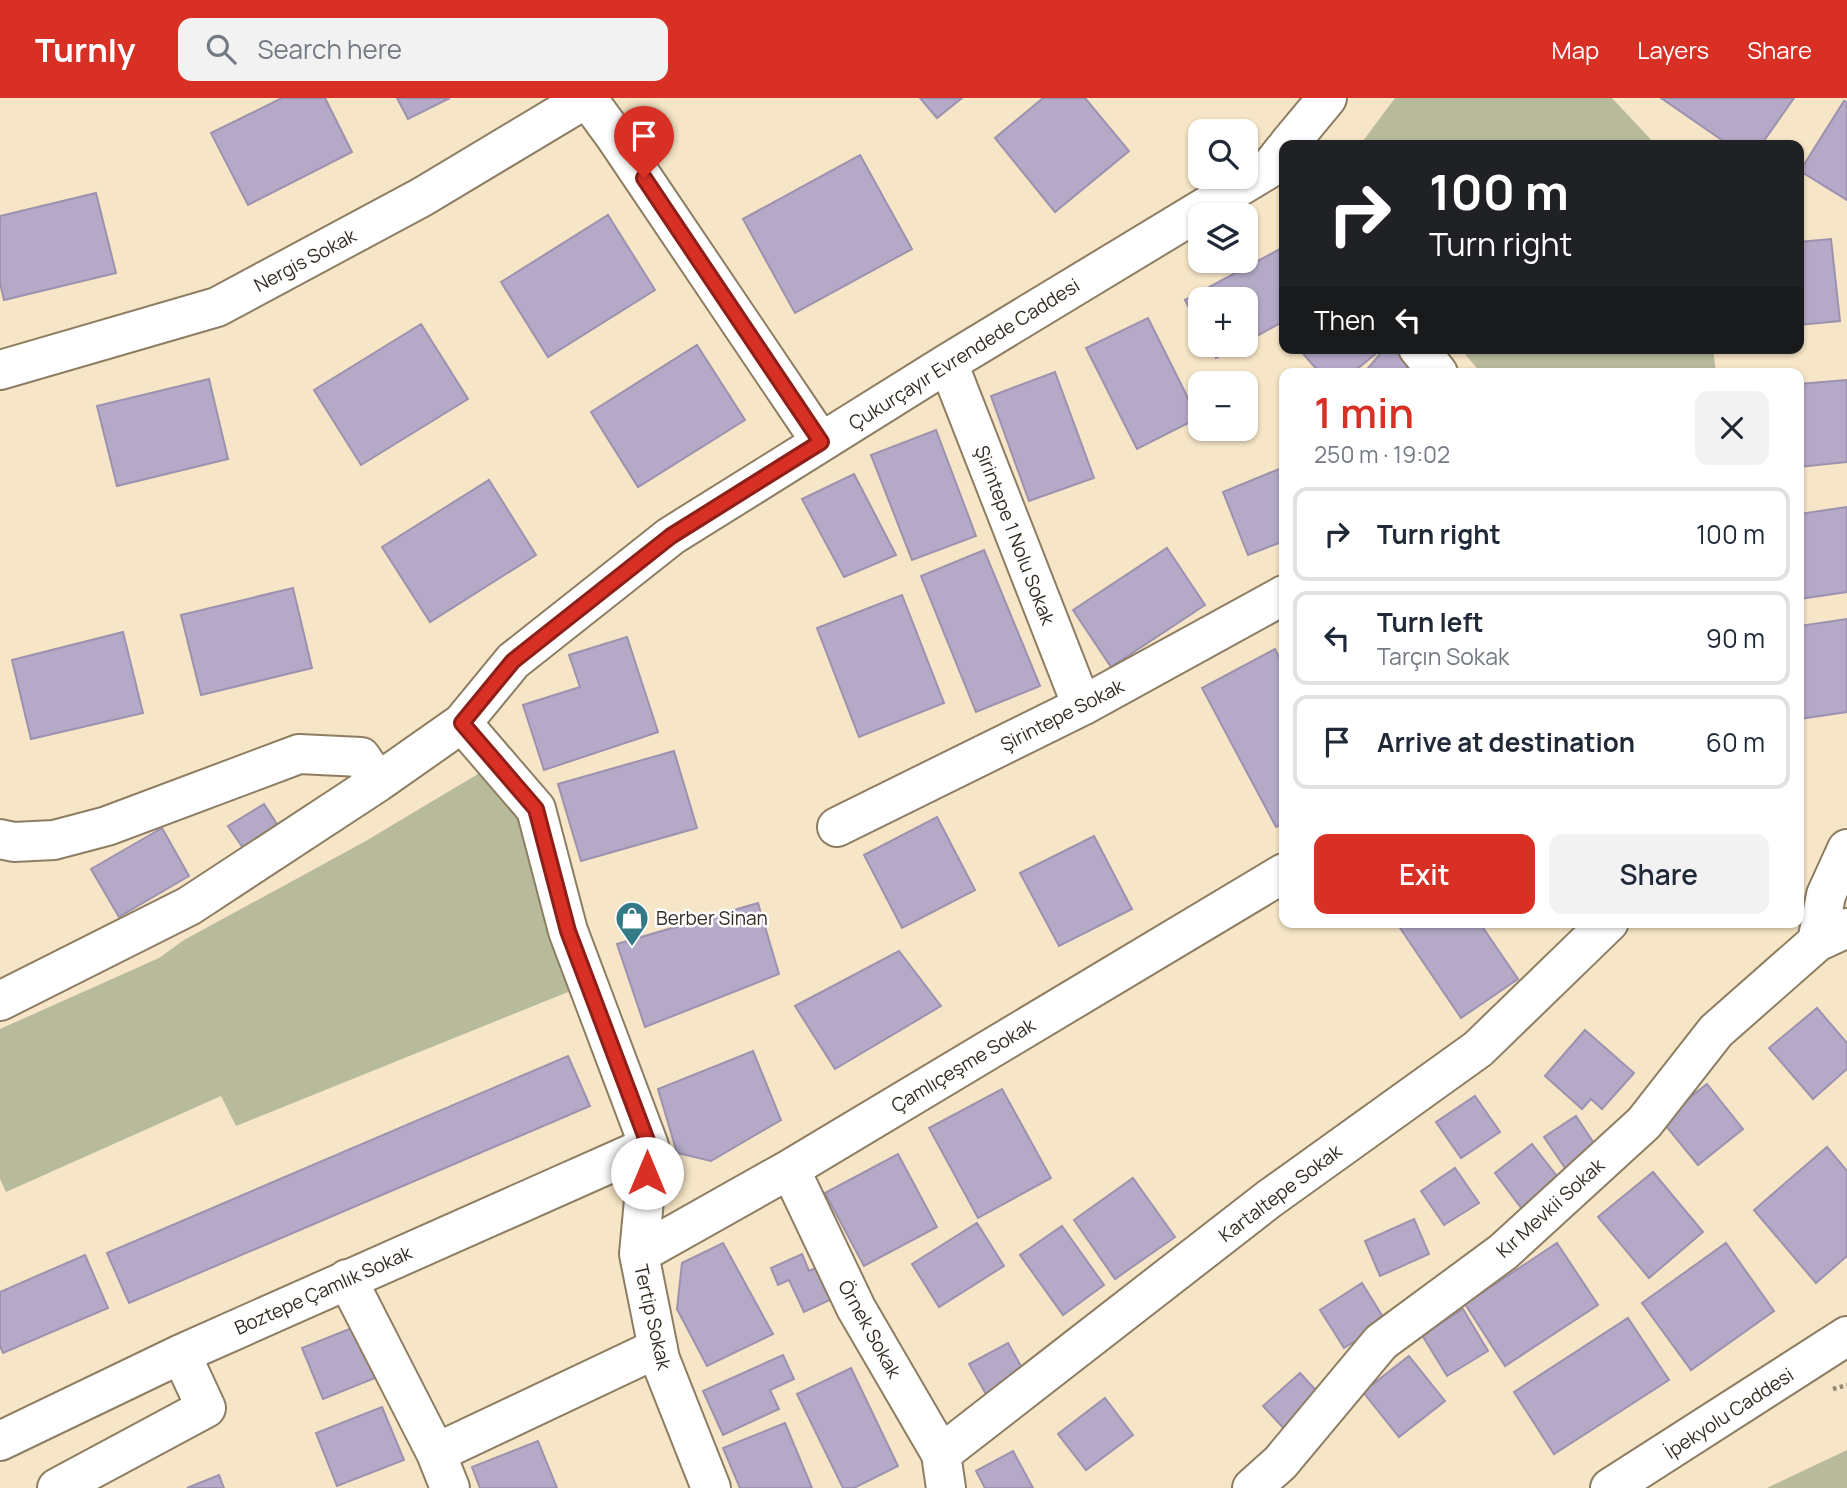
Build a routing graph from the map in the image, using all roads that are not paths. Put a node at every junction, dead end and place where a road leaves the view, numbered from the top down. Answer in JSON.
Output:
{"nodes":[{"id":1,"x":587,"y":98,"type":"edge"},
{"id":2,"x":1326,"y":98,"type":"edge"},
{"id":3,"x":1297,"y":140,"type":"edge"},
{"id":4,"x":1279,"y":164,"type":"edge"},
{"id":5,"x":1423,"y":354,"type":"edge"},
{"id":6,"x":948,"y":363,"type":"junction"},
{"id":7,"x":1434,"y":368,"type":"edge"},
{"id":8,"x":0,"y":370,"type":"edge"},
{"id":9,"x":821,"y":442,"type":"junction"},
{"id":10,"x":1279,"y":598,"type":"edge"},
{"id":11,"x":1082,"y":706,"type":"junction"},
{"id":12,"x":462,"y":723,"type":"junction"},
{"id":13,"x":379,"y":782,"type":"junction"},
{"id":14,"x":837,"y":827,"type":"dead end"},
{"id":15,"x":0,"y":839,"type":"edge"},
{"id":16,"x":1847,"y":849,"type":"edge"},
{"id":17,"x":1279,"y":876,"type":"edge"},
{"id":18,"x":1603,"y":928,"type":"edge"},
{"id":19,"x":1832,"y":935,"type":"edge"},
{"id":20,"x":0,"y":1001,"type":"edge"},
{"id":21,"x":649,"y":1146,"type":"junction"},
{"id":22,"x":790,"y":1169,"type":"junction"},
{"id":23,"x":639,"y":1254,"type":"junction"},
{"id":24,"x":347,"y":1279,"type":"junction"},
{"id":25,"x":1847,"y":1336,"type":"edge"},
{"id":26,"x":658,"y":1348,"type":"junction"},
{"id":27,"x":181,"y":1354,"type":"junction"},
{"id":28,"x":0,"y":1441,"type":"edge"},
{"id":29,"x":436,"y":1453,"type":"junction"},
{"id":30,"x":944,"y":1471,"type":"edge"},
{"id":31,"x":57,"y":1488,"type":"edge"},
{"id":32,"x":450,"y":1488,"type":"edge"},
{"id":33,"x":711,"y":1488,"type":"edge"},
{"id":34,"x":1252,"y":1488,"type":"edge"},
{"id":35,"x":1610,"y":1488,"type":"edge"}],
"edges":[{"from":1,"to":8,"type":"street","name":"Nergis Sokak"},
{"from":1,"to":9,"type":"street"},
{"from":2,"to":3,"type":"street","name":"Çukurçayır Evrendede Caddesi"},
{"from":4,"to":6,"type":"street","name":"Çukurçayır Evrendede Caddesi"},
{"from":5,"to":7,"type":"street"},
{"from":6,"to":9,"type":"street","name":"Çukurçayır Evrendede Caddesi"},
{"from":6,"to":11,"type":"street","name":"Şirintepe 1 Nolu Sokak"},
{"from":9,"to":12,"type":"street","name":"Çukurçayır Evrendede Caddesi"},
{"from":10,"to":11,"type":"street","name":"Şirintepe Sokak"},
{"from":11,"to":14,"type":"street","name":"Şirintepe Sokak"},
{"from":12,"to":13,"type":"street","name":"Çukurçayır Evrendede Caddesi"},
{"from":12,"to":21,"type":"street","name":"Tertip Sokak"},
{"from":13,"to":15,"type":"street"},
{"from":13,"to":20,"type":"street","name":"Çukurçayır Evrendede Caddesi"},
{"from":16,"to":19,"type":"street"},
{"from":17,"to":22,"type":"street","name":"Çamlıçeşme Sokak"},
{"from":18,"to":30,"type":"street","name":"Kartaltepe Sokak"},
{"from":19,"to":34,"type":"street","name":"Kır Mevkii Sokak"},
{"from":21,"to":23,"type":"street","name":"Tertip Sokak"},
{"from":21,"to":24,"type":"street","name":"Boztepe Çamlık Sokak"},
{"from":22,"to":23,"type":"street","name":"Çamlıçeşme Sokak"},
{"from":22,"to":30,"type":"street","name":"Örnek Sokak"},
{"from":23,"to":26,"type":"street","name":"Tertip Sokak"},
{"from":24,"to":27,"type":"street","name":"Boztepe Çamlık Sokak"},
{"from":24,"to":29,"type":"street"},
{"from":25,"to":35,"type":"street","name":"İpekyolu Caddesi"},
{"from":26,"to":29,"type":"street"},
{"from":26,"to":33,"type":"street","name":"Tertip Sokak"},
{"from":27,"to":28,"type":"street","name":"Boztepe Çamlık Sokak"},
{"from":27,"to":31,"type":"street"},
{"from":29,"to":32,"type":"street"}]}
